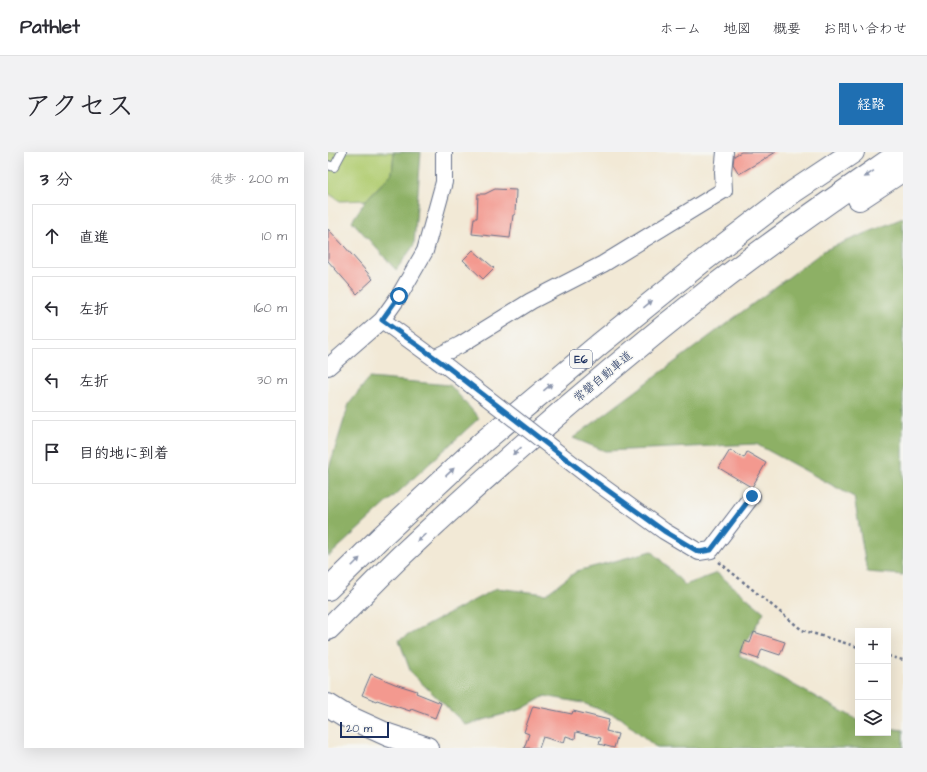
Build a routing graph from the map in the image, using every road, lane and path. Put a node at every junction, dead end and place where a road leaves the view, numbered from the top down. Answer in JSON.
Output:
{"nodes":[{"id":1,"x":342,"y":152,"type":"edge"},
{"id":2,"x":444,"y":152,"type":"edge"},
{"id":3,"x":725,"y":152,"type":"edge"},
{"id":4,"x":853,"y":152,"type":"edge"},
{"id":5,"x":901,"y":152,"type":"edge"},
{"id":6,"x":328,"y":165,"type":"edge"},
{"id":7,"x":903,"y":170,"type":"edge"},
{"id":8,"x":719,"y":282,"type":"junction"},
{"id":9,"x":382,"y":320,"type":"junction"},
{"id":10,"x":439,"y":361,"type":"junction"},
{"id":11,"x":328,"y":368,"type":"edge"},
{"id":12,"x":752,"y":496,"type":"dead end"},
{"id":13,"x":706,"y":551,"type":"junction"},
{"id":14,"x":328,"y":589,"type":"edge"},
{"id":15,"x":328,"y":629,"type":"edge"},
{"id":16,"x":855,"y":646,"type":"edge"},
{"id":17,"x":891,"y":657,"type":"edge"},
{"id":18,"x":903,"y":660,"type":"edge"},
{"id":19,"x":328,"y":706,"type":"edge"},
{"id":20,"x":427,"y":748,"type":"edge"}],
"edges":[{"from":1,"to":6,"type":"lane"},
{"from":2,"to":9,"type":"street"},
{"from":3,"to":10,"type":"street"},
{"from":14,"to":4,"type":"main road","number":"E6","one_way":true},
{"from":5,"to":8,"type":"main road","name":"常磐自動車道","number":"E6","one_way":true},
{"from":7,"to":8,"type":"main road"},
{"from":8,"to":15,"type":"main road","name":"常磐自動車道","number":"E6","one_way":true},
{"from":9,"to":10,"type":"street"},
{"from":9,"to":11,"type":"street"},
{"from":10,"to":13,"type":"street","bridge":true},
{"from":12,"to":13,"type":"street"},
{"from":13,"to":16,"type":"path"},
{"from":17,"to":18,"type":"path"},
{"from":19,"to":20,"type":"main road"}]}
